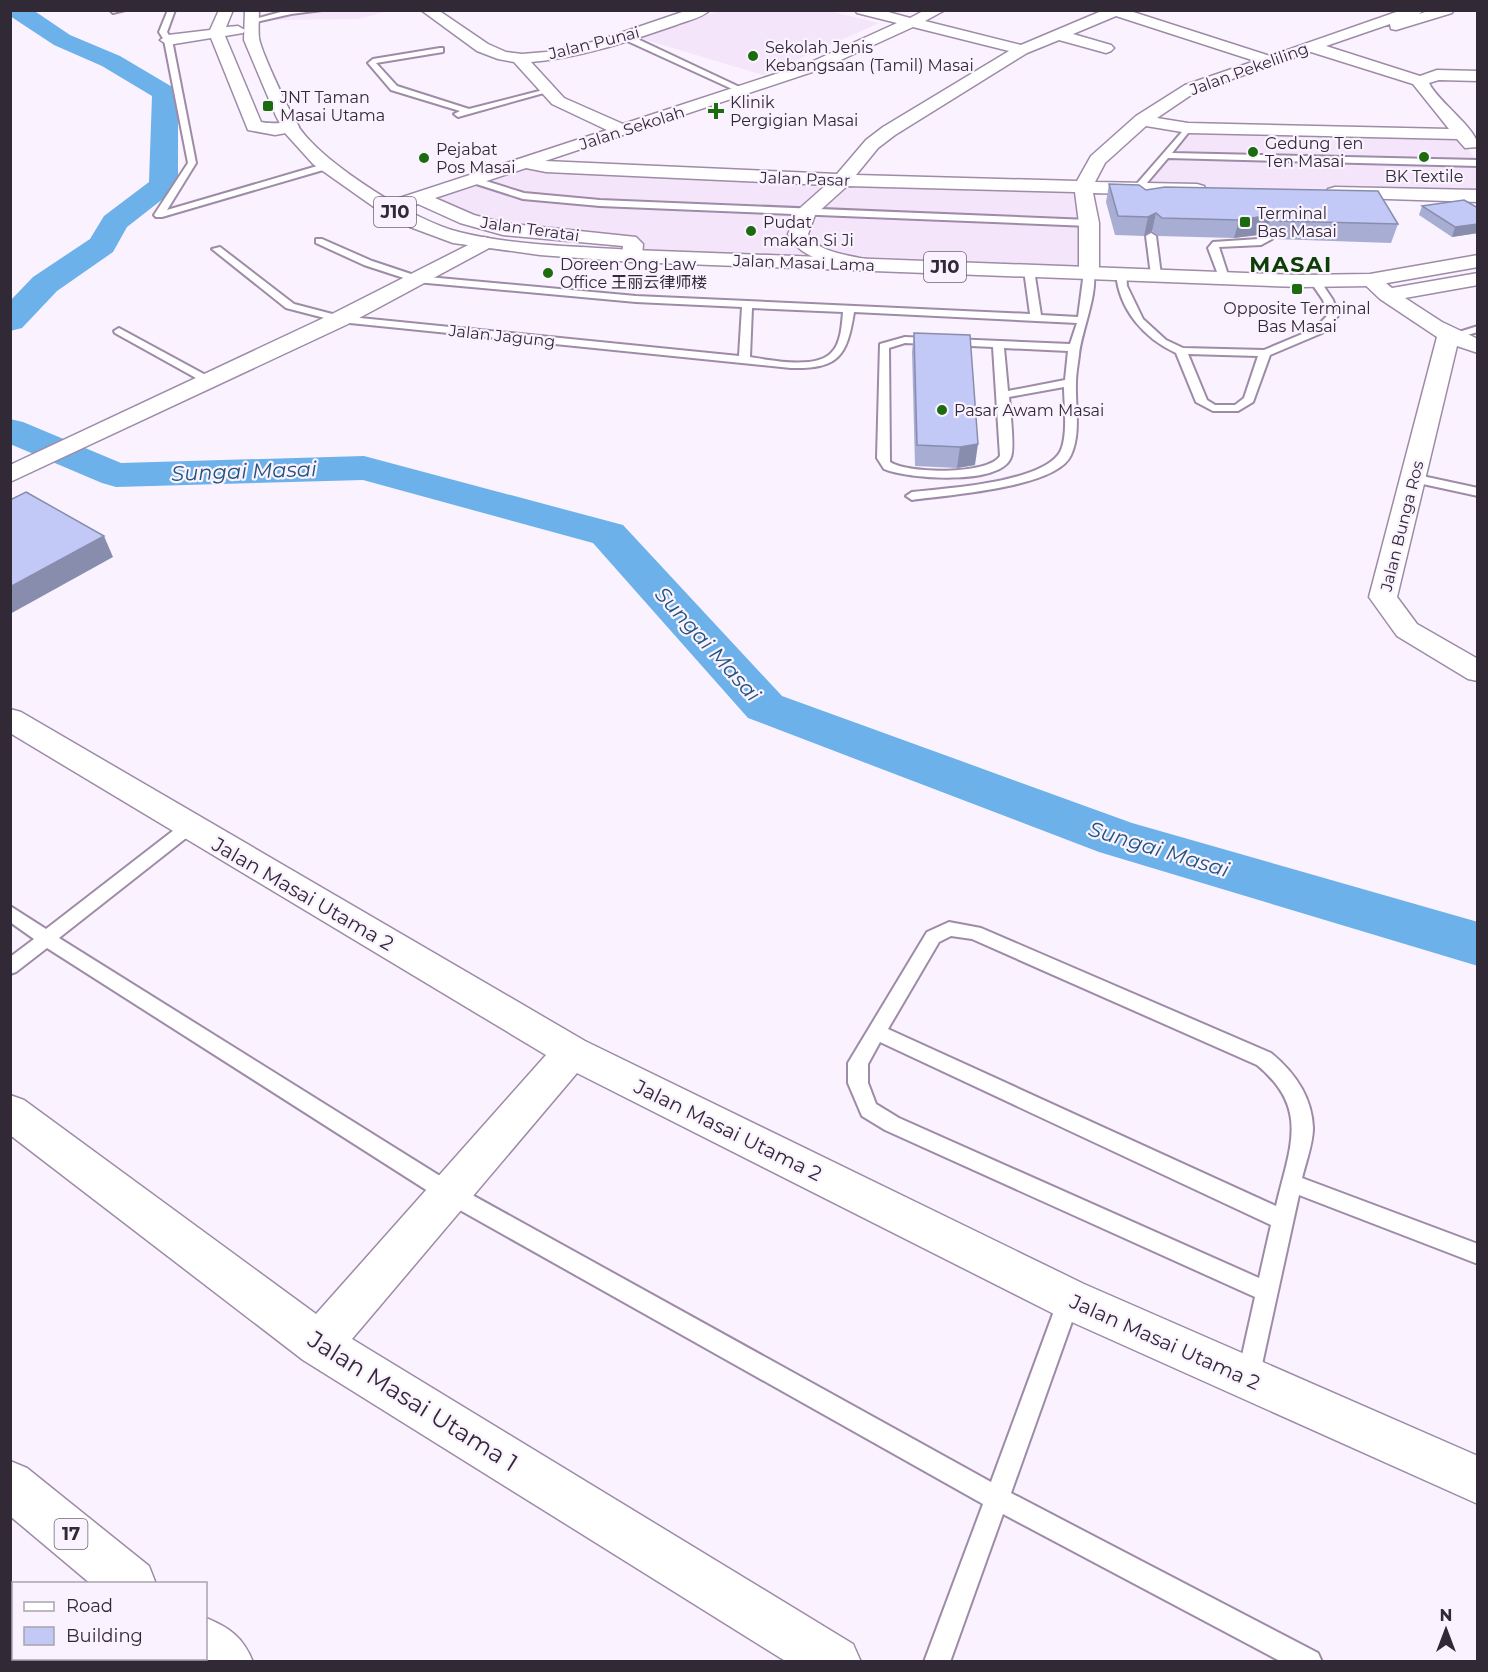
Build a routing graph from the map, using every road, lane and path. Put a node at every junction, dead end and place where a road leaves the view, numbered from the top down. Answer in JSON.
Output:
{"nodes":[{"id":1,"x":122,"y":10,"type":"edge"},
{"id":2,"x":172,"y":10,"type":"edge"},
{"id":3,"x":226,"y":10,"type":"edge"},
{"id":4,"x":319,"y":10,"type":"edge"},
{"id":5,"x":428,"y":10,"type":"edge"},
{"id":6,"x":703,"y":10,"type":"edge"},
{"id":7,"x":862,"y":10,"type":"edge"},
{"id":8,"x":938,"y":10,"type":"edge"},
{"id":9,"x":1447,"y":10,"type":"edge"},
{"id":10,"x":113,"y":11,"type":"edge"},
{"id":11,"x":291,"y":11,"type":"edge"},
{"id":12,"x":1115,"y":11,"type":"edge"},
{"id":13,"x":1414,"y":11,"type":"edge"},
{"id":14,"x":252,"y":20,"type":"edge"},
{"id":15,"x":912,"y":23,"type":"junction"},
{"id":16,"x":216,"y":33,"type":"junction"},
{"id":17,"x":1058,"y":35,"type":"junction"},
{"id":18,"x":626,"y":37,"type":"junction"},
{"id":19,"x":1355,"y":38,"type":"junction"},
{"id":20,"x":168,"y":40,"type":"junction"},
{"id":21,"x":1318,"y":45,"type":"junction"},
{"id":22,"x":1106,"y":48,"type":"dead end"},
{"id":23,"x":440,"y":50,"type":"dead end"},
{"id":24,"x":1022,"y":50,"type":"junction"},
{"id":25,"x":519,"y":58,"type":"junction"},
{"id":26,"x":1271,"y":61,"type":"junction"},
{"id":27,"x":1375,"y":67,"type":"junction"},
{"id":28,"x":1478,"y":76,"type":"edge"},
{"id":29,"x":1421,"y":81,"type":"junction"},
{"id":30,"x":547,"y":91,"type":"junction"},
{"id":31,"x":744,"y":91,"type":"junction"},
{"id":32,"x":468,"y":111,"type":"junction"},
{"id":33,"x":452,"y":115,"type":"dead end"},
{"id":34,"x":1142,"y":120,"type":"junction"},
{"id":35,"x":291,"y":127,"type":"junction"},
{"id":36,"x":1188,"y":128,"type":"junction"},
{"id":37,"x":624,"y":131,"type":"junction"},
{"id":38,"x":1464,"y":134,"type":"junction"},
{"id":39,"x":1478,"y":152,"type":"edge"},
{"id":40,"x":1166,"y":155,"type":"junction"},
{"id":41,"x":527,"y":163,"type":"junction"},
{"id":42,"x":1478,"y":163,"type":"edge"},
{"id":43,"x":327,"y":166,"type":"junction"},
{"id":44,"x":473,"y":180,"type":"junction"},
{"id":45,"x":842,"y":180,"type":"junction"},
{"id":46,"x":1083,"y":187,"type":"junction"},
{"id":47,"x":1137,"y":189,"type":"junction"},
{"id":48,"x":1220,"y":190,"type":"edge"},
{"id":49,"x":1315,"y":193,"type":"edge"},
{"id":50,"x":419,"y":198,"type":"junction"},
{"id":51,"x":1473,"y":201,"type":"edge"},
{"id":52,"x":388,"y":208,"type":"junction"},
{"id":53,"x":806,"y":213,"type":"junction"},
{"id":54,"x":1089,"y":223,"type":"junction"},
{"id":55,"x":1151,"y":236,"type":"edge"},
{"id":56,"x":1267,"y":239,"type":"edge"},
{"id":57,"x":320,"y":241,"type":"dead end"},
{"id":58,"x":484,"y":243,"type":"junction"},
{"id":59,"x":217,"y":249,"type":"dead end"},
{"id":60,"x":632,"y":256,"type":"junction"},
{"id":61,"x":1478,"y":261,"type":"edge"},
{"id":62,"x":862,"y":264,"type":"junction"},
{"id":63,"x":1029,"y":270,"type":"junction"},
{"id":64,"x":1089,"y":272,"type":"junction"},
{"id":65,"x":1120,"y":273,"type":"junction"},
{"id":66,"x":1156,"y":275,"type":"junction"},
{"id":67,"x":1224,"y":278,"type":"junction"},
{"id":68,"x":416,"y":279,"type":"junction"},
{"id":69,"x":1478,"y":279,"type":"edge"},
{"id":70,"x":1370,"y":280,"type":"junction"},
{"id":71,"x":1315,"y":281,"type":"junction"},
{"id":72,"x":1387,"y":295,"type":"junction"},
{"id":73,"x":747,"y":305,"type":"junction"},
{"id":74,"x":849,"y":310,"type":"junction"},
{"id":75,"x":1036,"y":318,"type":"junction"},
{"id":76,"x":340,"y":319,"type":"junction"},
{"id":77,"x":1083,"y":320,"type":"junction"},
{"id":78,"x":1478,"y":329,"type":"edge"},
{"id":79,"x":119,"y":331,"type":"dead end"},
{"id":80,"x":1449,"y":337,"type":"junction"},
{"id":81,"x":998,"y":345,"type":"junction"},
{"id":82,"x":1478,"y":347,"type":"edge"},
{"id":83,"x":1074,"y":348,"type":"junction"},
{"id":84,"x":1181,"y":351,"type":"junction"},
{"id":85,"x":1265,"y":353,"type":"junction"},
{"id":86,"x":744,"y":360,"type":"junction"},
{"id":87,"x":209,"y":381,"type":"junction"},
{"id":88,"x":1070,"y":382,"type":"junction"},
{"id":89,"x":1003,"y":395,"type":"junction"},
{"id":90,"x":18,"y":472,"type":"edge"},
{"id":91,"x":1413,"y":478,"type":"junction"},
{"id":92,"x":1478,"y":492,"type":"edge"},
{"id":93,"x":912,"y":496,"type":"dead end"},
{"id":94,"x":1478,"y":672,"type":"edge"},
{"id":95,"x":10,"y":719,"type":"edge"},
{"id":96,"x":189,"y":827,"type":"junction"},
{"id":97,"x":10,"y":914,"type":"edge"},
{"id":98,"x":46,"y":939,"type":"junction"},
{"id":99,"x":10,"y":967,"type":"edge"},
{"id":100,"x":876,"y":1032,"type":"junction"},
{"id":101,"x":572,"y":1052,"type":"junction"},
{"id":102,"x":10,"y":1112,"type":"edge"},
{"id":103,"x":1292,"y":1183,"type":"junction"},
{"id":104,"x":449,"y":1193,"type":"junction"},
{"id":105,"x":1283,"y":1220,"type":"junction"},
{"id":106,"x":1478,"y":1254,"type":"edge"},
{"id":107,"x":1267,"y":1292,"type":"junction"},
{"id":108,"x":1069,"y":1299,"type":"junction"},
{"id":109,"x":319,"y":1344,"type":"junction"},
{"id":110,"x":1248,"y":1379,"type":"junction"},
{"id":111,"x":1478,"y":1480,"type":"edge"},
{"id":112,"x":10,"y":1485,"type":"edge"},
{"id":113,"x":996,"y":1498,"type":"junction"},
{"id":114,"x":129,"y":1582,"type":"edge"},
{"id":115,"x":207,"y":1645,"type":"edge"},
{"id":116,"x":227,"y":1662,"type":"edge"},
{"id":117,"x":835,"y":1662,"type":"edge"},
{"id":118,"x":937,"y":1662,"type":"edge"},
{"id":119,"x":1309,"y":1662,"type":"edge"}],
"edges":[{"from":1,"to":10,"type":"lane"},
{"from":2,"to":20,"type":"lane"},
{"from":3,"to":16,"type":"main road"},
{"from":4,"to":11,"type":"lane"},
{"from":5,"to":25,"type":"main road"},
{"from":6,"to":18,"type":"main road","name":"Jalan Punai"},
{"from":7,"to":15,"type":"main road"},
{"from":8,"to":15,"type":"main road","name":"Jalan Sekolah"},
{"from":9,"to":19,"type":"main road","name":"Jalan Pekeliling"},
{"from":11,"to":14,"type":"lane"},
{"from":12,"to":17,"type":"main road"},
{"from":12,"to":26,"type":"main road"},
{"from":13,"to":21,"type":"main road","name":"Jalan Pekeliling"},
{"from":14,"to":16,"type":"main road"},
{"from":14,"to":35,"type":"main road","name":"Jalan Masai Lama","number":"J10"},
{"from":15,"to":24,"type":"main road"},
{"from":15,"to":31,"type":"main road","name":"Jalan Sekolah"},
{"from":16,"to":20,"type":"main road"},
{"from":16,"to":35,"type":"main road"},
{"from":17,"to":22,"type":"main road"},
{"from":17,"to":24,"type":"main road"},
{"from":18,"to":25,"type":"main road","name":"Jalan Punai"},
{"from":18,"to":31,"type":"lane"},
{"from":19,"to":21,"type":"main road","name":"Jalan Pekeliling"},
{"from":19,"to":27,"type":"main road"},
{"from":20,"to":43,"type":"lane"},
{"from":21,"to":26,"type":"main road","name":"Jalan Pekeliling"},
{"from":21,"to":27,"type":"main road"},
{"from":23,"to":32,"type":"lane"},
{"from":24,"to":45,"type":"main road"},
{"from":25,"to":30,"type":"main road"},
{"from":26,"to":34,"type":"main road","name":"Jalan Pekeliling"},
{"from":27,"to":29,"type":"main road"},
{"from":28,"to":29,"type":"main road"},
{"from":29,"to":38,"type":"main road"},
{"from":30,"to":32,"type":"lane"},
{"from":30,"to":37,"type":"main road"},
{"from":31,"to":37,"type":"main road","name":"Jalan Sekolah"},
{"from":32,"to":33,"type":"lane"},
{"from":34,"to":36,"type":"main road"},
{"from":34,"to":46,"type":"main road","name":"Jalan Pekeliling"},
{"from":35,"to":43,"type":"main road","name":"Jalan Masai Lama","number":"J10"},
{"from":36,"to":38,"type":"main road"},
{"from":36,"to":40,"type":"lane"},
{"from":37,"to":41,"type":"main road","name":"Jalan Sekolah"},
{"from":38,"to":39,"type":"main road"},
{"from":40,"to":42,"type":"lane"},
{"from":40,"to":47,"type":"lane"},
{"from":41,"to":44,"type":"main road","name":"Jalan Sekolah"},
{"from":41,"to":45,"type":"main road","name":"Jalan Pasar"},
{"from":43,"to":52,"type":"main road","name":"Jalan Masai Lama","number":"J10"},
{"from":44,"to":50,"type":"main road","name":"Jalan Sekolah"},
{"from":44,"to":53,"type":"lane"},
{"from":45,"to":46,"type":"main road","name":"Jalan Pasar"},
{"from":45,"to":53,"type":"main road"},
{"from":46,"to":47,"type":"main road","name":"Jalan Pasar"},
{"from":46,"to":54,"type":"main road"},
{"from":47,"to":48,"type":"main road","name":"Jalan Pasar"},
{"from":49,"to":51,"type":"main road"},
{"from":50,"to":52,"type":"main road","name":"Jalan Sekolah"},
{"from":50,"to":60,"type":"main road","name":"Jalan Teratai"},
{"from":52,"to":58,"type":"main road","name":"Jalan Masai Lama","number":"J10"},
{"from":53,"to":54,"type":"lane"},
{"from":53,"to":62,"type":"main road"},
{"from":54,"to":64,"type":"main road"},
{"from":55,"to":66,"type":"lane"},
{"from":56,"to":67,"type":"lane"},
{"from":57,"to":68,"type":"lane"},
{"from":58,"to":60,"type":"main road","name":"Jalan Masai Lama","number":"J10"},
{"from":58,"to":68,"type":"main road"},
{"from":59,"to":76,"type":"lane","name":"Jalan Jagung"},
{"from":60,"to":62,"type":"main road","name":"Jalan Masai Lama","number":"J10"},
{"from":61,"to":70,"type":"main road","name":"Jalan Masai Lama","number":"J10"},
{"from":62,"to":63,"type":"main road","name":"Jalan Masai Lama","number":"J10"},
{"from":63,"to":64,"type":"main road","name":"Jalan Masai Lama","number":"J10"},
{"from":63,"to":75,"type":"lane"},
{"from":64,"to":65,"type":"main road","name":"Jalan Masai Lama","number":"J10"},
{"from":64,"to":77,"type":"lane"},
{"from":65,"to":66,"type":"main road","name":"Jalan Masai Lama","number":"J10"},
{"from":65,"to":84,"type":"lane"},
{"from":66,"to":67,"type":"main road","name":"Jalan Masai Lama","number":"J10"},
{"from":67,"to":71,"type":"main road","name":"Jalan Masai Lama","number":"J10"},
{"from":68,"to":73,"type":"lane"},
{"from":68,"to":76,"type":"main road"},
{"from":69,"to":72,"type":"main road"},
{"from":70,"to":71,"type":"main road","name":"Jalan Masai Lama","number":"J10"},
{"from":70,"to":72,"type":"main road"},
{"from":71,"to":85,"type":"lane"},
{"from":72,"to":80,"type":"main road"},
{"from":73,"to":74,"type":"lane"},
{"from":73,"to":86,"type":"lane"},
{"from":74,"to":75,"type":"lane"},
{"from":74,"to":86,"type":"lane","name":"Jalan Jagung"},
{"from":75,"to":77,"type":"lane"},
{"from":76,"to":86,"type":"lane","name":"Jalan Jagung"},
{"from":76,"to":87,"type":"main road"},
{"from":77,"to":83,"type":"lane"},
{"from":78,"to":80,"type":"lane"},
{"from":79,"to":87,"type":"lane"},
{"from":80,"to":82,"type":"main road"},
{"from":80,"to":91,"type":"main road","name":"Jalan Bunga Ros"},
{"from":81,"to":83,"type":"lane"},
{"from":81,"to":89,"type":"lane"},
{"from":81,"to":89,"type":"lane"},
{"from":83,"to":88,"type":"lane"},
{"from":84,"to":85,"type":"lane"},
{"from":84,"to":85,"type":"lane"},
{"from":87,"to":90,"type":"main road"},
{"from":88,"to":89,"type":"lane"},
{"from":88,"to":93,"type":"lane"},
{"from":91,"to":92,"type":"lane"},
{"from":91,"to":94,"type":"main road","name":"Jalan Bunga Ros"},
{"from":95,"to":96,"type":"main road","name":"Jalan Masai Utama 2"},
{"from":96,"to":98,"type":"lane"},
{"from":96,"to":101,"type":"main road","name":"Jalan Masai Utama 2"},
{"from":97,"to":98,"type":"lane"},
{"from":98,"to":99,"type":"lane"},
{"from":98,"to":104,"type":"lane"},
{"from":100,"to":103,"type":"lane"},
{"from":100,"to":105,"type":"lane"},
{"from":100,"to":107,"type":"lane"},
{"from":101,"to":104,"type":"main road"},
{"from":101,"to":108,"type":"main road","name":"Jalan Masai Utama 2"},
{"from":102,"to":109,"type":"main road","name":"Jalan Masai Utama 1"},
{"from":103,"to":105,"type":"lane"},
{"from":103,"to":106,"type":"lane"},
{"from":104,"to":109,"type":"main road"},
{"from":104,"to":113,"type":"lane"},
{"from":105,"to":107,"type":"lane"},
{"from":107,"to":110,"type":"lane"},
{"from":108,"to":110,"type":"main road","name":"Jalan Masai Utama 2"},
{"from":108,"to":113,"type":"lane"},
{"from":109,"to":117,"type":"main road","name":"Jalan Masai Utama 1"},
{"from":110,"to":111,"type":"main road","name":"Jalan Masai Utama 2"},
{"from":112,"to":114,"type":"main road","number":"17"},
{"from":113,"to":118,"type":"lane"},
{"from":113,"to":119,"type":"lane"},
{"from":115,"to":116,"type":"main road"}]}
